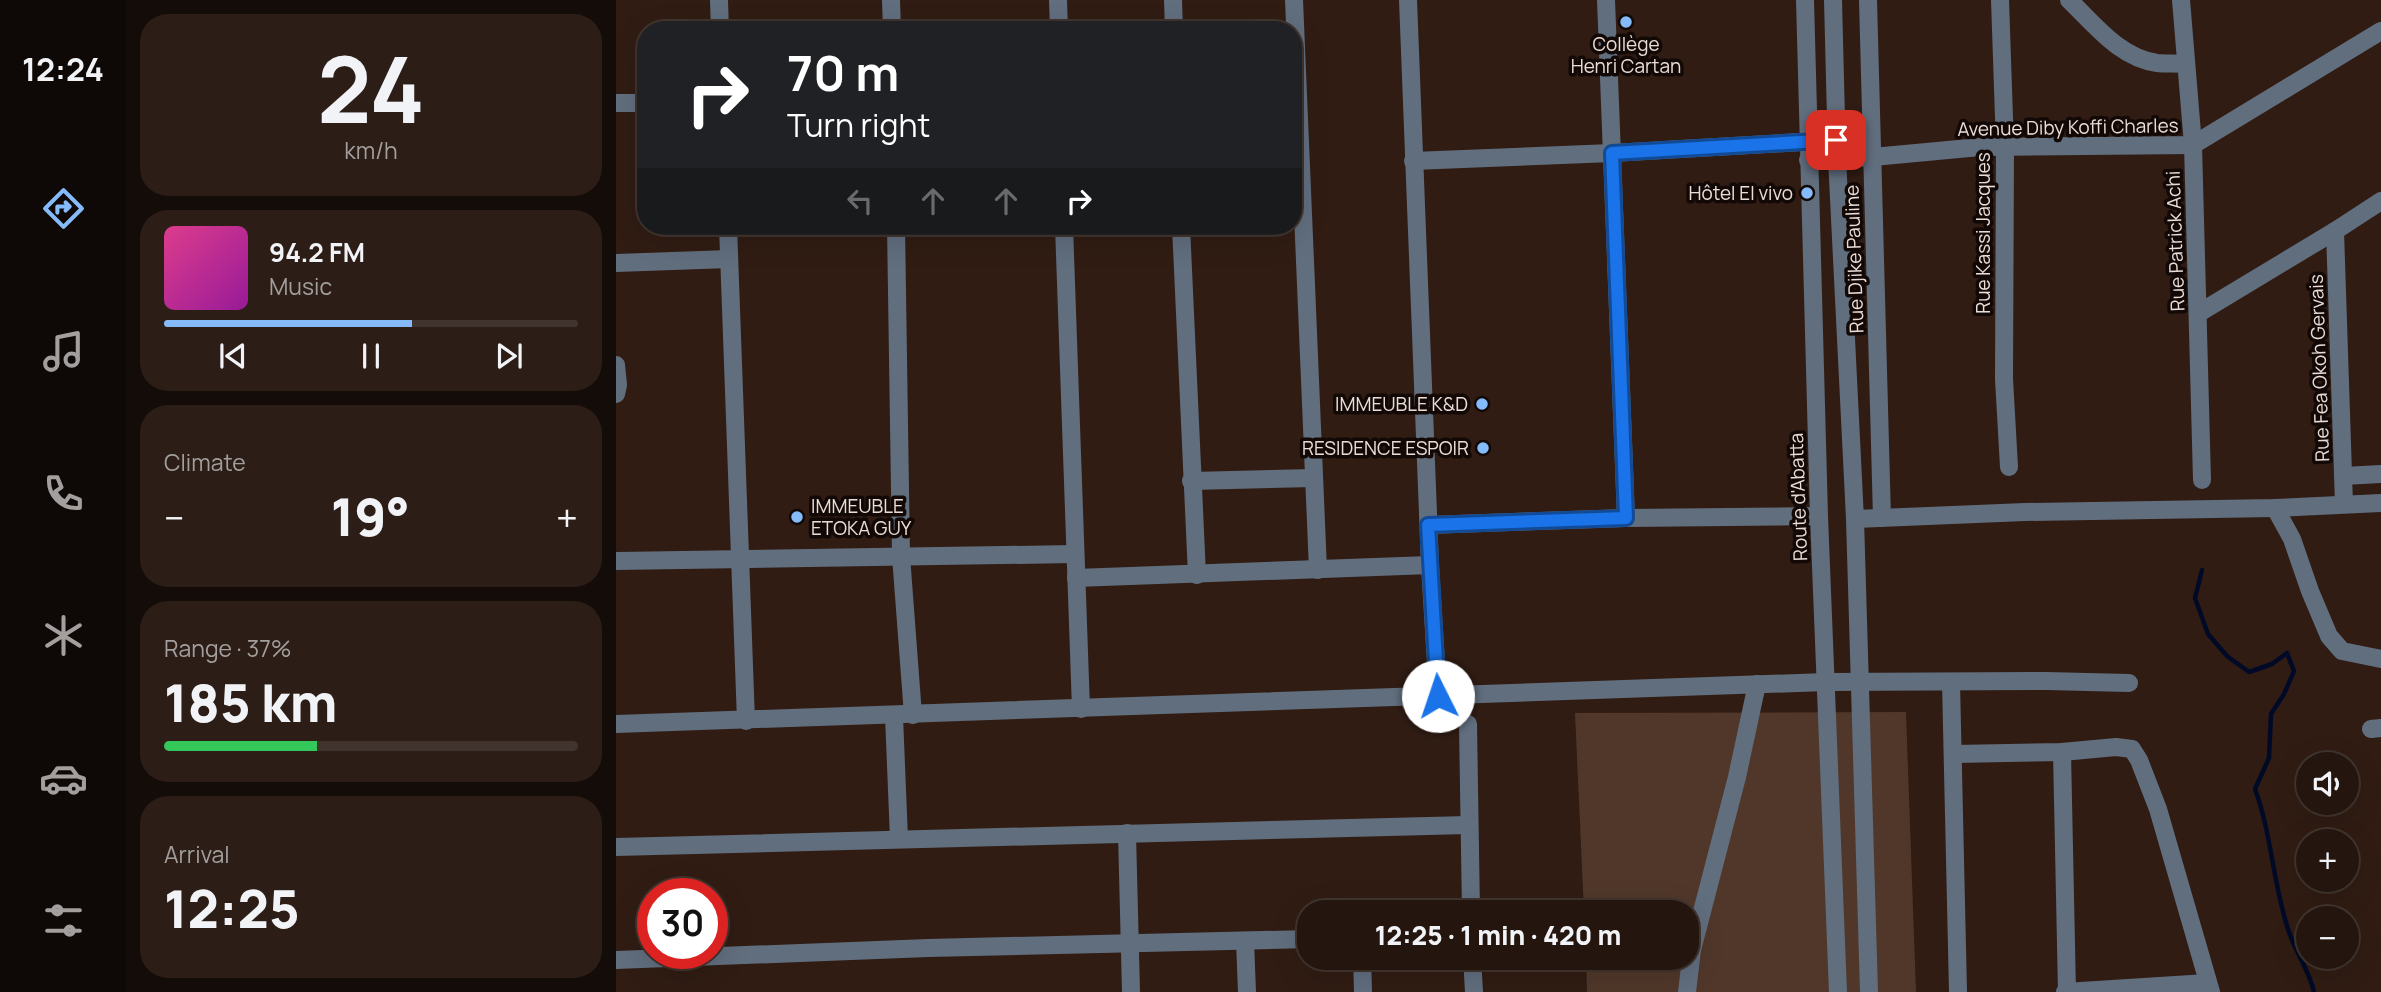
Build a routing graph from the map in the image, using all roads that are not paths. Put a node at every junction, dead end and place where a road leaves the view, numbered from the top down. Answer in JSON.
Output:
{"nodes":[{"id":1,"x":719,"y":0,"type":"edge"},
{"id":2,"x":891,"y":0,"type":"edge"},
{"id":3,"x":1058,"y":0,"type":"edge"},
{"id":4,"x":1172,"y":0,"type":"edge"},
{"id":5,"x":1294,"y":0,"type":"edge"},
{"id":6,"x":1408,"y":0,"type":"edge"},
{"id":7,"x":1606,"y":0,"type":"edge"},
{"id":8,"x":1805,"y":0,"type":"edge"},
{"id":9,"x":1833,"y":0,"type":"edge"},
{"id":10,"x":1868,"y":0,"type":"edge"},
{"id":11,"x":2000,"y":0,"type":"edge"},
{"id":12,"x":2069,"y":0,"type":"edge"},
{"id":13,"x":2181,"y":0,"type":"edge"},
{"id":14,"x":720,"y":21,"type":"edge"},
{"id":15,"x":892,"y":21,"type":"edge"},
{"id":16,"x":1059,"y":21,"type":"edge"},
{"id":17,"x":1173,"y":21,"type":"edge"},
{"id":18,"x":1295,"y":21,"type":"edge"},
{"id":19,"x":2381,"y":31,"type":"edge"},
{"id":20,"x":2185,"y":64,"type":"junction"},
{"id":21,"x":616,"y":103,"type":"edge"},
{"id":22,"x":637,"y":103,"type":"edge"},
{"id":23,"x":1836,"y":140,"type":"junction"},
{"id":24,"x":1807,"y":141,"type":"junction"},
{"id":25,"x":2193,"y":145,"type":"junction"},
{"id":26,"x":2005,"y":147,"type":"junction"},
{"id":27,"x":1612,"y":153,"type":"junction"},
{"id":28,"x":1872,"y":157,"type":"junction"},
{"id":29,"x":1837,"y":158,"type":"junction"},
{"id":30,"x":1808,"y":160,"type":"junction"},
{"id":31,"x":1413,"y":161,"type":"junction"},
{"id":32,"x":1302,"y":191,"type":"edge"},
{"id":33,"x":2381,"y":201,"type":"edge"},
{"id":34,"x":2335,"y":231,"type":"junction"},
{"id":35,"x":728,"y":235,"type":"edge"},
{"id":36,"x":896,"y":235,"type":"edge"},
{"id":37,"x":1065,"y":235,"type":"edge"},
{"id":38,"x":1181,"y":235,"type":"edge"},
{"id":39,"x":729,"y":259,"type":"junction"},
{"id":40,"x":616,"y":263,"type":"edge"},
{"id":41,"x":2199,"y":313,"type":"junction"},
{"id":42,"x":616,"y":365,"type":"edge"},
{"id":43,"x":616,"y":394,"type":"edge"},
{"id":44,"x":2009,"y":467,"type":"dead end"},
{"id":45,"x":2381,"y":474,"type":"edge"},
{"id":46,"x":2343,"y":476,"type":"junction"},
{"id":47,"x":1314,"y":478,"type":"junction"},
{"id":48,"x":2202,"y":480,"type":"dead end"},
{"id":49,"x":1191,"y":481,"type":"junction"},
{"id":50,"x":2381,"y":503,"type":"edge"},
{"id":51,"x":2344,"y":504,"type":"junction"},
{"id":52,"x":2275,"y":508,"type":"junction"},
{"id":53,"x":1819,"y":516,"type":"junction"},
{"id":54,"x":1626,"y":518,"type":"junction"},
{"id":55,"x":1882,"y":518,"type":"junction"},
{"id":56,"x":1855,"y":519,"type":"junction"},
{"id":57,"x":1428,"y":525,"type":"junction"},
{"id":58,"x":1075,"y":554,"type":"junction"},
{"id":59,"x":901,"y":556,"type":"junction"},
{"id":60,"x":740,"y":558,"type":"junction"},
{"id":61,"x":616,"y":561,"type":"edge"},
{"id":62,"x":1430,"y":565,"type":"junction"},
{"id":63,"x":1318,"y":570,"type":"junction"},
{"id":64,"x":1197,"y":575,"type":"junction"},
{"id":65,"x":1076,"y":578,"type":"junction"},
{"id":66,"x":2381,"y":659,"type":"edge"},
{"id":67,"x":1858,"y":681,"type":"junction"},
{"id":68,"x":1826,"y":682,"type":"junction"},
{"id":69,"x":1951,"y":682,"type":"junction"},
{"id":70,"x":2129,"y":683,"type":"dead end"},
{"id":71,"x":1757,"y":684,"type":"junction"},
{"id":72,"x":1438,"y":696,"type":"junction"},
{"id":73,"x":1081,"y":709,"type":"junction"},
{"id":74,"x":913,"y":715,"type":"junction"},
{"id":75,"x":894,"y":716,"type":"junction"},
{"id":76,"x":746,"y":721,"type":"junction"},
{"id":77,"x":616,"y":724,"type":"edge"},
{"id":78,"x":1468,"y":724,"type":"dead end"},
{"id":79,"x":2062,"y":752,"type":"junction"},
{"id":80,"x":1954,"y":754,"type":"junction"},
{"id":81,"x":1468,"y":825,"type":"junction"},
{"id":82,"x":1127,"y":833,"type":"junction"},
{"id":83,"x":899,"y":839,"type":"junction"},
{"id":84,"x":616,"y":847,"type":"edge"},
{"id":85,"x":1471,"y":900,"type":"edge"},
{"id":86,"x":1297,"y":939,"type":"edge"},
{"id":87,"x":1245,"y":941,"type":"junction"},
{"id":88,"x":1129,"y":942,"type":"junction"},
{"id":89,"x":616,"y":960,"type":"edge"},
{"id":90,"x":1362,"y":970,"type":"edge"},
{"id":91,"x":1473,"y":970,"type":"edge"},
{"id":92,"x":2209,"y":987,"type":"edge"},
{"id":93,"x":1131,"y":992,"type":"edge"},
{"id":94,"x":1247,"y":992,"type":"edge"},
{"id":95,"x":1363,"y":992,"type":"edge"},
{"id":96,"x":1474,"y":992,"type":"edge"},
{"id":97,"x":1688,"y":992,"type":"edge"},
{"id":98,"x":1838,"y":992,"type":"edge"},
{"id":99,"x":1869,"y":992,"type":"edge"},
{"id":100,"x":1958,"y":992,"type":"edge"},
{"id":101,"x":2066,"y":992,"type":"edge"}],
"edges":[{"from":1,"to":14,"type":"street"},
{"from":2,"to":15,"type":"street"},
{"from":3,"to":16,"type":"street"},
{"from":4,"to":17,"type":"street"},
{"from":5,"to":18,"type":"street"},
{"from":6,"to":31,"type":"street"},
{"from":7,"to":27,"type":"street"},
{"from":8,"to":24,"type":"street","name":"Route d'Abatta"},
{"from":9,"to":23,"type":"street"},
{"from":10,"to":28,"type":"street","name":"Rue Djike Pauline"},
{"from":11,"to":26,"type":"street","name":"Rue Kassi Jacques"},
{"from":12,"to":20,"type":"street"},
{"from":13,"to":20,"type":"street","name":"Rue Patrick Achi"},
{"from":19,"to":25,"type":"street","name":"Avenue Diby Koffi Charles"},
{"from":20,"to":25,"type":"street","name":"Rue Patrick Achi"},
{"from":21,"to":22,"type":"street"},
{"from":23,"to":24,"type":"street"},
{"from":23,"to":29,"type":"street"},
{"from":24,"to":27,"type":"street"},
{"from":24,"to":30,"type":"street","name":"Route d'Abatta"},
{"from":25,"to":26,"type":"street","name":"Avenue Diby Koffi Charles"},
{"from":25,"to":41,"type":"street","name":"Rue Patrick Achi"},
{"from":26,"to":28,"type":"street","name":"Avenue Diby Koffi Charles"},
{"from":26,"to":44,"type":"street","name":"Rue Kassi Jacques"},
{"from":27,"to":31,"type":"street"},
{"from":27,"to":54,"type":"street"},
{"from":28,"to":29,"type":"street","name":"Avenue Diby Koffi Charles"},
{"from":28,"to":55,"type":"street","name":"Rue Djike Pauline"},
{"from":29,"to":30,"type":"street","name":"Avenue Diby Koffi Charles"},
{"from":29,"to":56,"type":"street"},
{"from":30,"to":53,"type":"street","name":"Route d'Abatta"},
{"from":31,"to":57,"type":"street"},
{"from":32,"to":47,"type":"street"},
{"from":33,"to":34,"type":"street"},
{"from":34,"to":41,"type":"street"},
{"from":34,"to":46,"type":"street","name":"Rue Fea Okoh Gervais"},
{"from":35,"to":39,"type":"street"},
{"from":36,"to":59,"type":"street"},
{"from":37,"to":58,"type":"street"},
{"from":38,"to":49,"type":"street"},
{"from":39,"to":40,"type":"street"},
{"from":39,"to":60,"type":"street"},
{"from":41,"to":48,"type":"street","name":"Rue Patrick Achi"},
{"from":42,"to":43,"type":"street"},
{"from":45,"to":46,"type":"street"},
{"from":46,"to":51,"type":"street","name":"Rue Fea Okoh Gervais"},
{"from":47,"to":49,"type":"street"},
{"from":47,"to":63,"type":"street"},
{"from":49,"to":64,"type":"street"},
{"from":50,"to":51,"type":"street"},
{"from":51,"to":52,"type":"street"},
{"from":52,"to":55,"type":"street"},
{"from":52,"to":66,"type":"street"},
{"from":53,"to":54,"type":"street"},
{"from":53,"to":68,"type":"street","name":"Route d'Abatta"},
{"from":54,"to":57,"type":"street"},
{"from":55,"to":56,"type":"street"},
{"from":56,"to":67,"type":"street"},
{"from":57,"to":62,"type":"street"},
{"from":58,"to":59,"type":"street"},
{"from":58,"to":65,"type":"street"},
{"from":59,"to":60,"type":"street"},
{"from":59,"to":74,"type":"street"},
{"from":60,"to":61,"type":"street"},
{"from":60,"to":76,"type":"street"},
{"from":62,"to":63,"type":"street"},
{"from":62,"to":72,"type":"street"},
{"from":63,"to":64,"type":"street"},
{"from":64,"to":65,"type":"street"},
{"from":65,"to":73,"type":"street"},
{"from":67,"to":68,"type":"street"},
{"from":67,"to":69,"type":"street"},
{"from":67,"to":99,"type":"street"},
{"from":68,"to":71,"type":"street"},
{"from":68,"to":98,"type":"street","name":"Route d'Abatta"},
{"from":69,"to":70,"type":"street"},
{"from":69,"to":80,"type":"street"},
{"from":71,"to":72,"type":"street"},
{"from":71,"to":97,"type":"street"},
{"from":72,"to":73,"type":"street"},
{"from":73,"to":74,"type":"street"},
{"from":74,"to":75,"type":"street"},
{"from":75,"to":76,"type":"street"},
{"from":75,"to":83,"type":"street"},
{"from":76,"to":77,"type":"street"},
{"from":78,"to":81,"type":"street"},
{"from":79,"to":80,"type":"street"},
{"from":79,"to":92,"type":"street"},
{"from":79,"to":101,"type":"street"},
{"from":80,"to":100,"type":"street"},
{"from":81,"to":82,"type":"street"},
{"from":81,"to":85,"type":"street"},
{"from":82,"to":83,"type":"street"},
{"from":82,"to":88,"type":"street"},
{"from":83,"to":84,"type":"street"},
{"from":86,"to":87,"type":"street"},
{"from":87,"to":88,"type":"street"},
{"from":87,"to":94,"type":"street"},
{"from":88,"to":89,"type":"street"},
{"from":88,"to":93,"type":"street"},
{"from":90,"to":95,"type":"street"},
{"from":91,"to":96,"type":"street"},
{"from":92,"to":101,"type":"street"}]}
